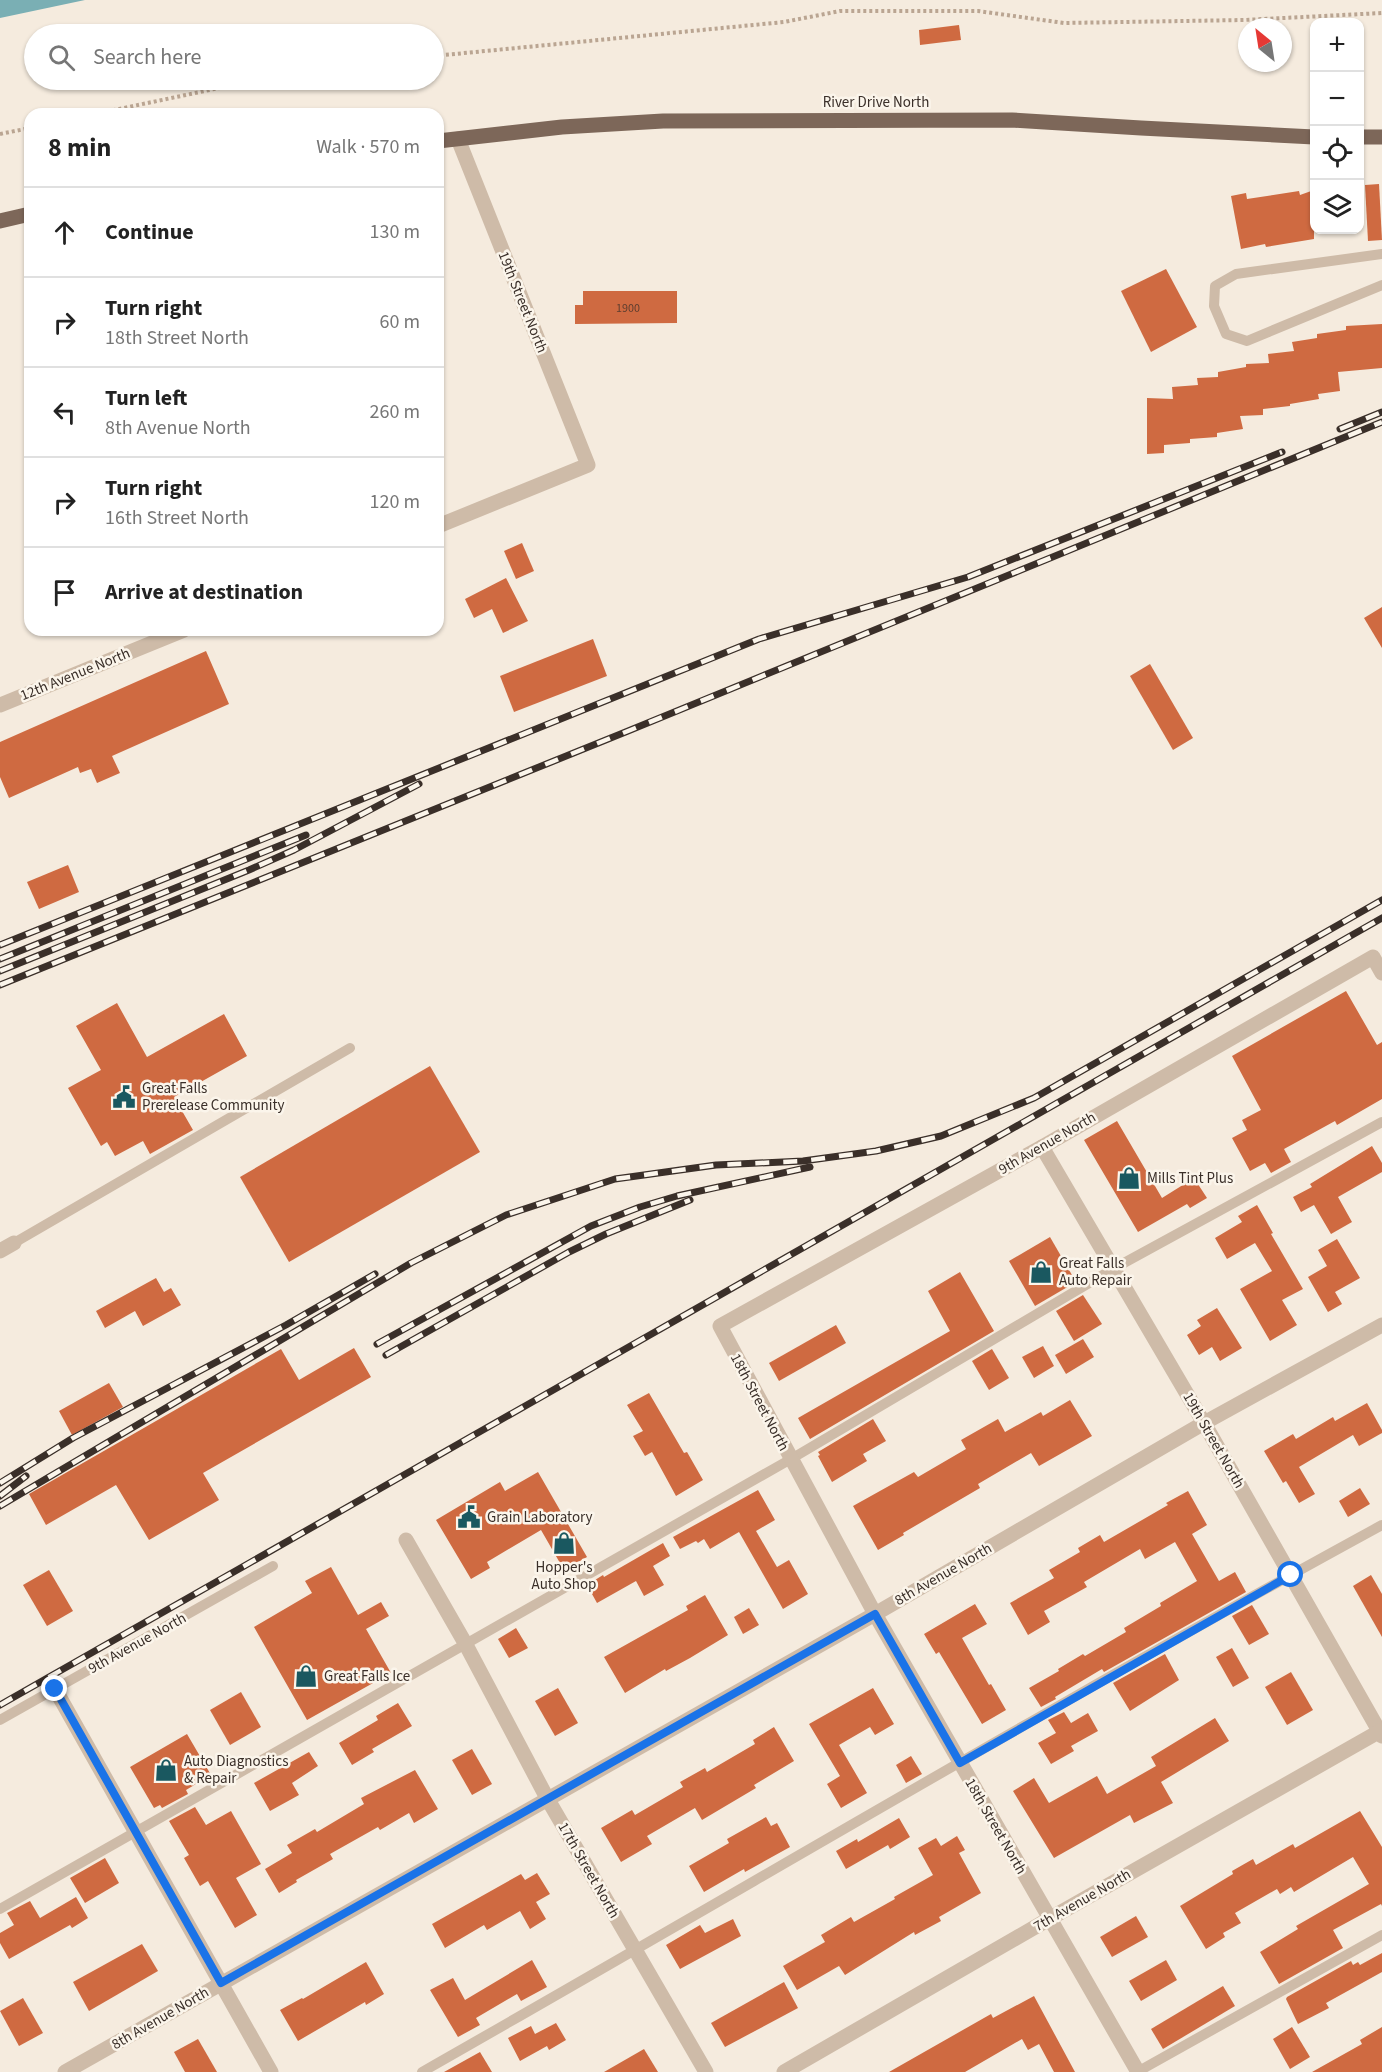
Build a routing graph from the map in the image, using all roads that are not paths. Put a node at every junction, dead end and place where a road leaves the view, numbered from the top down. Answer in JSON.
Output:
{"nodes":[{"id":1,"x":1310,"y":136,"type":"edge"},
{"id":2,"x":1364,"y":137,"type":"edge"},
{"id":3,"x":1382,"y":137,"type":"edge"},
{"id":4,"x":458,"y":139,"type":"junction"},
{"id":5,"x":444,"y":140,"type":"edge"},
{"id":6,"x":24,"y":215,"type":"edge"},
{"id":7,"x":0,"y":221,"type":"edge"},
{"id":8,"x":1382,"y":254,"type":"edge"},
{"id":9,"x":1382,"y":285,"type":"edge"},
{"id":10,"x":444,"y":524,"type":"edge"},
{"id":11,"x":169,"y":636,"type":"edge"},
{"id":12,"x":0,"y":705,"type":"edge"},
{"id":13,"x":1382,"y":973,"type":"edge"},
{"id":14,"x":350,"y":1048,"type":"dead end"},
{"id":15,"x":1382,"y":1122,"type":"edge"},
{"id":16,"x":1042,"y":1147,"type":"junction"},
{"id":17,"x":14,"y":1243,"type":"joint"},
{"id":18,"x":0,"y":1251,"type":"edge"},
{"id":19,"x":1113,"y":1269,"type":"junction"},
{"id":20,"x":1382,"y":1325,"type":"edge"},
{"id":21,"x":720,"y":1326,"type":"joint"},
{"id":22,"x":1204,"y":1423,"type":"junction"},
{"id":23,"x":790,"y":1459,"type":"junction"},
{"id":24,"x":1382,"y":1525,"type":"edge"},
{"id":25,"x":406,"y":1540,"type":"dead end"},
{"id":26,"x":273,"y":1566,"type":"dead end"},
{"id":27,"x":1291,"y":1575,"type":"junction"},
{"id":28,"x":875,"y":1614,"type":"junction"},
{"id":29,"x":465,"y":1643,"type":"junction"},
{"id":30,"x":55,"y":1689,"type":"junction"},
{"id":31,"x":0,"y":1720,"type":"edge"},
{"id":32,"x":1381,"y":1732,"type":"edge"},
{"id":33,"x":960,"y":1763,"type":"junction"},
{"id":34,"x":547,"y":1798,"type":"junction"},
{"id":35,"x":136,"y":1831,"type":"junction"},
{"id":36,"x":0,"y":1909,"type":"edge"},
{"id":37,"x":1049,"y":1918,"type":"junction"},
{"id":38,"x":1382,"y":1935,"type":"edge"},
{"id":39,"x":635,"y":1950,"type":"junction"},
{"id":40,"x":221,"y":1983,"type":"junction"},
{"id":41,"x":65,"y":2072,"type":"edge"},
{"id":42,"x":271,"y":2072,"type":"edge"},
{"id":43,"x":422,"y":2072,"type":"edge"},
{"id":44,"x":706,"y":2072,"type":"edge"},
{"id":45,"x":784,"y":2072,"type":"edge"},
{"id":46,"x":1137,"y":2072,"type":"edge"}],
"edges":[{"from":1,"to":4,"type":"main road","name":"River Drive North"},
{"from":2,"to":3,"type":"main road"},
{"from":4,"to":5,"type":"main road","name":"River Drive North"},
{"from":4,"to":10,"type":"street","name":"19th Street North"},
{"from":6,"to":7,"type":"main road"},
{"from":8,"to":9,"type":"lane"},
{"from":11,"to":12,"type":"street","name":"12th Avenue North"},
{"from":13,"to":16,"type":"street","name":"9th Avenue North"},
{"from":14,"to":17,"type":"lane"},
{"from":15,"to":19,"type":"lane"},
{"from":16,"to":19,"type":"street","name":"19th Street North"},
{"from":16,"to":21,"type":"street","name":"9th Avenue North"},
{"from":17,"to":18,"type":"street"},
{"from":19,"to":22,"type":"street","name":"19th Street North"},
{"from":19,"to":23,"type":"lane"},
{"from":20,"to":22,"type":"street","name":"8th Avenue North"},
{"from":21,"to":23,"type":"street","name":"18th Street North"},
{"from":22,"to":27,"type":"street","name":"19th Street North"},
{"from":22,"to":28,"type":"street","name":"8th Avenue North"},
{"from":23,"to":28,"type":"street","name":"18th Street North"},
{"from":23,"to":29,"type":"lane"},
{"from":24,"to":27,"type":"lane"},
{"from":25,"to":29,"type":"street","name":"17th Street North"},
{"from":26,"to":30,"type":"lane","name":"9th Avenue North"},
{"from":27,"to":32,"type":"street","name":"19th Street North"},
{"from":27,"to":33,"type":"lane"},
{"from":28,"to":33,"type":"street","name":"18th Street North"},
{"from":28,"to":34,"type":"street","name":"8th Avenue North"},
{"from":29,"to":34,"type":"street","name":"17th Street North"},
{"from":29,"to":35,"type":"lane"},
{"from":30,"to":31,"type":"lane","name":"9th Avenue North"},
{"from":30,"to":35,"type":"street"},
{"from":32,"to":37,"type":"street","name":"7th Avenue North"},
{"from":33,"to":37,"type":"street","name":"18th Street North"},
{"from":33,"to":39,"type":"lane"},
{"from":34,"to":39,"type":"street","name":"17th Street North"},
{"from":34,"to":40,"type":"street","name":"8th Avenue North"},
{"from":35,"to":36,"type":"lane"},
{"from":35,"to":40,"type":"street"},
{"from":37,"to":45,"type":"street","name":"7th Avenue North"},
{"from":37,"to":46,"type":"street","name":"18th Street North"},
{"from":38,"to":46,"type":"lane"},
{"from":39,"to":43,"type":"lane"},
{"from":39,"to":44,"type":"street","name":"17th Street North"},
{"from":40,"to":41,"type":"street","name":"8th Avenue North"},
{"from":40,"to":42,"type":"street"}]}
